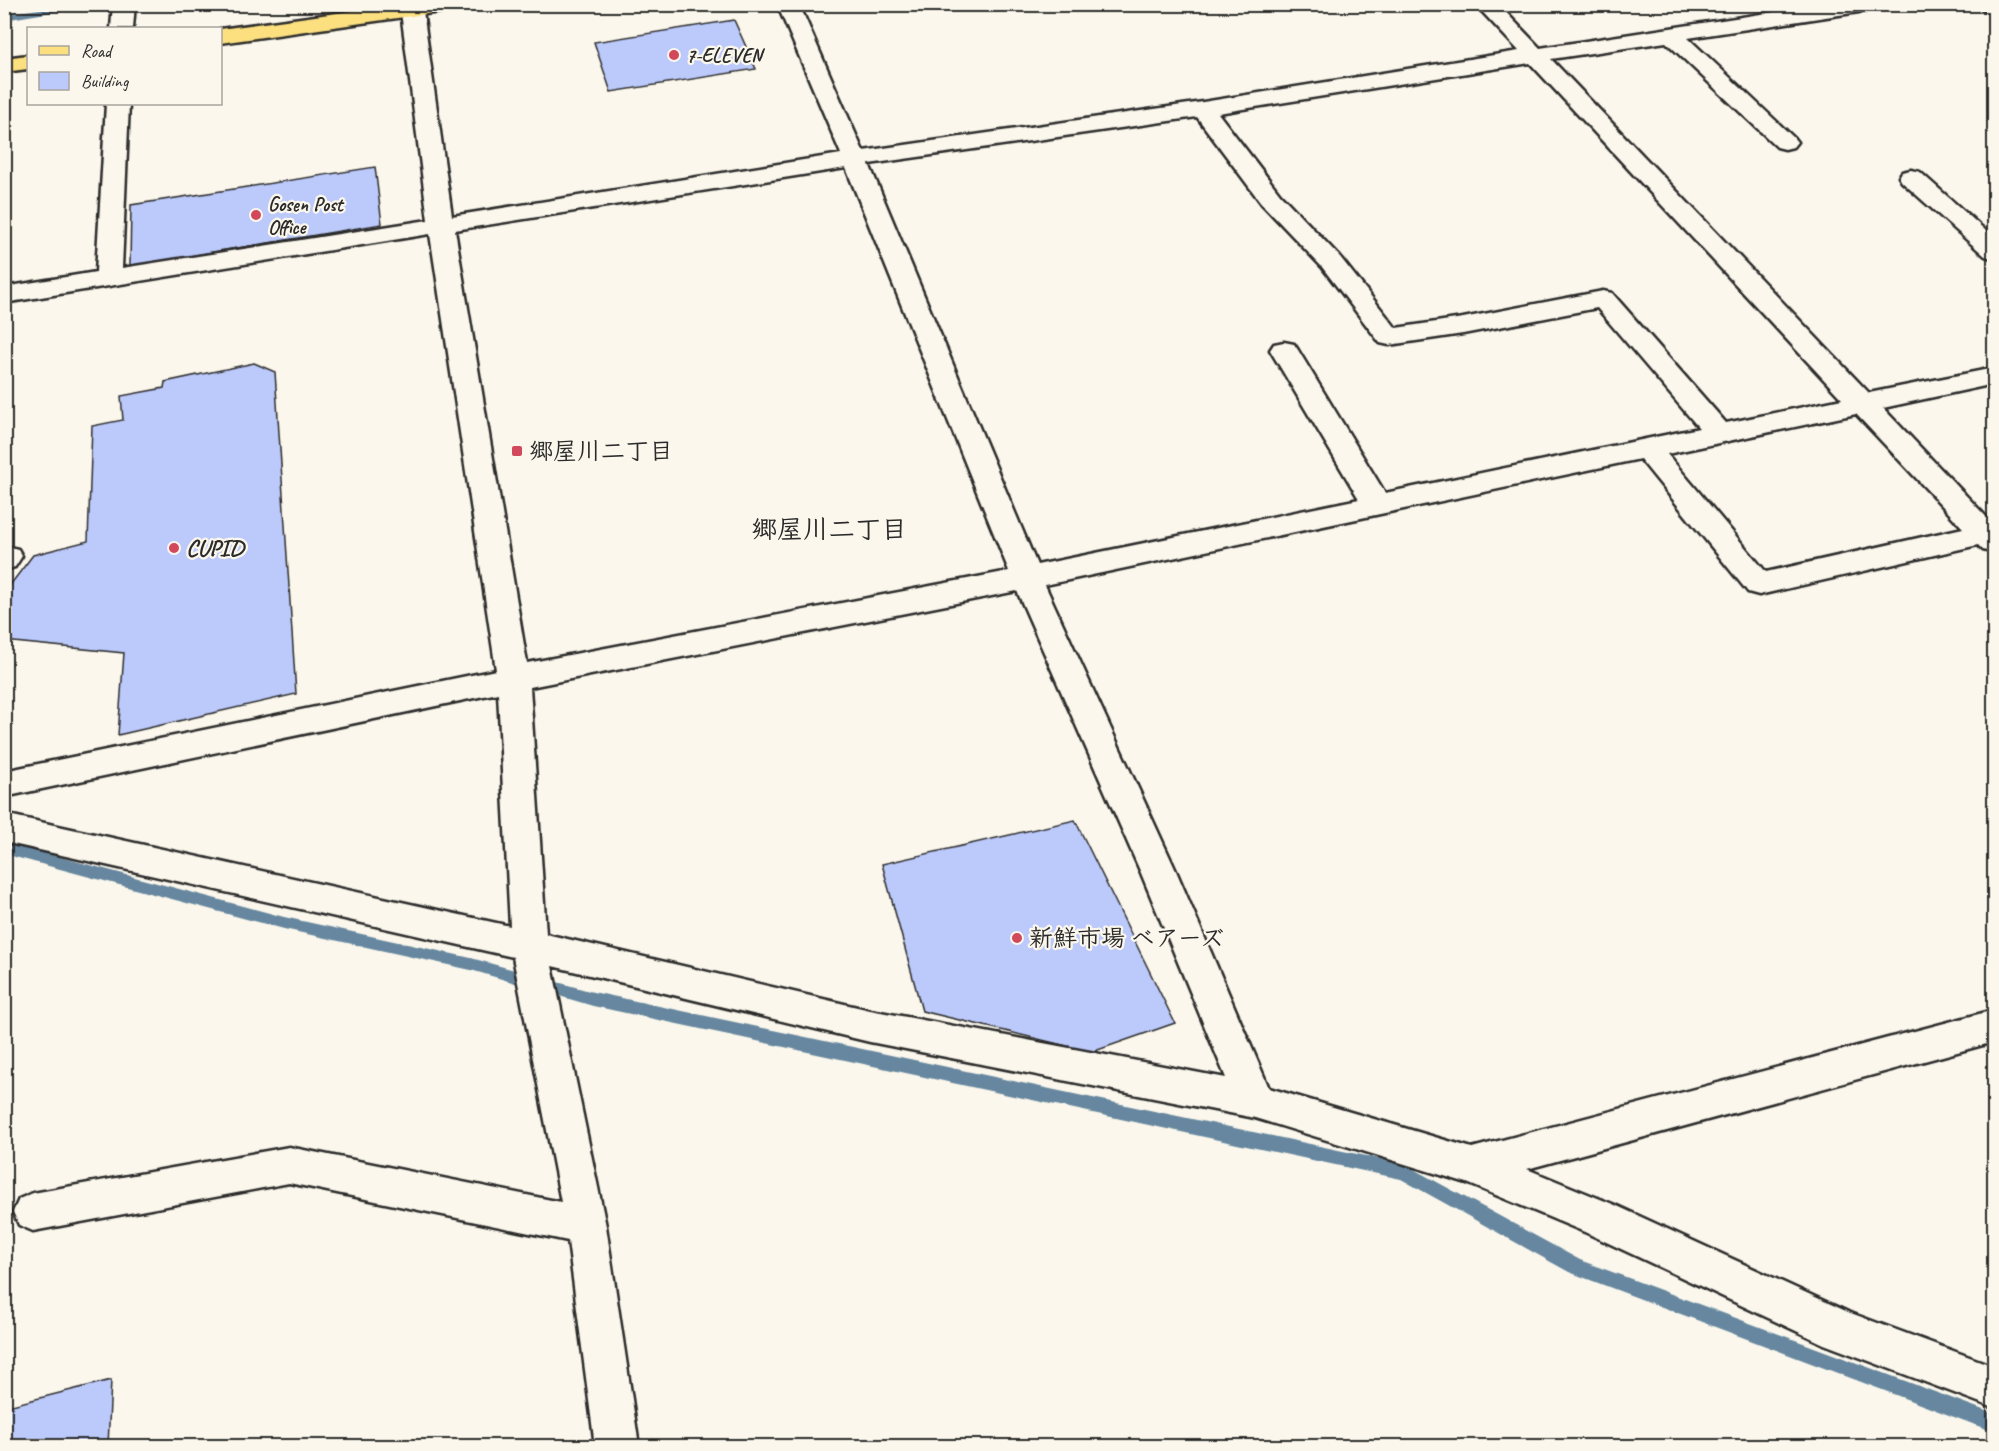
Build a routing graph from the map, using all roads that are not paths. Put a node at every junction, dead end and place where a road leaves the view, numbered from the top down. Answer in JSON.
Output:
{"nodes":[{"id":1,"x":124,"y":4,"type":"edge"},
{"id":2,"x":454,"y":4,"type":"edge"},
{"id":3,"x":788,"y":4,"type":"edge"},
{"id":4,"x":1485,"y":4,"type":"edge"},
{"id":5,"x":1872,"y":4,"type":"edge"},
{"id":6,"x":1990,"y":4,"type":"edge"},
{"id":7,"x":1995,"y":6,"type":"edge"},
{"id":8,"x":412,"y":7,"type":"edge"},
{"id":9,"x":122,"y":27,"type":"edge"},
{"id":10,"x":1672,"y":34,"type":"junction"},
{"id":11,"x":222,"y":36,"type":"edge"},
{"id":12,"x":1535,"y":55,"type":"junction"},
{"id":13,"x":27,"y":62,"type":"edge"},
{"id":14,"x":4,"y":65,"type":"edge"},
{"id":15,"x":117,"y":105,"type":"edge"},
{"id":16,"x":1203,"y":110,"type":"junction"},
{"id":17,"x":1785,"y":142,"type":"dead end"},
{"id":18,"x":855,"y":159,"type":"junction"},
{"id":19,"x":1911,"y":177,"type":"dead end"},
{"id":20,"x":441,"y":224,"type":"junction"},
{"id":21,"x":1995,"y":251,"type":"edge"},
{"id":22,"x":109,"y":278,"type":"junction"},
{"id":23,"x":4,"y":295,"type":"edge"},
{"id":24,"x":1284,"y":350,"type":"dead end"},
{"id":25,"x":1995,"y":375,"type":"edge"},
{"id":26,"x":1861,"y":402,"type":"junction"},
{"id":27,"x":1719,"y":433,"type":"junction"},
{"id":28,"x":1647,"y":449,"type":"junction"},
{"id":29,"x":1377,"y":505,"type":"junction"},
{"id":30,"x":1990,"y":538,"type":"edge"},
{"id":31,"x":1027,"y":578,"type":"junction"},
{"id":32,"x":513,"y":678,"type":"junction"},
{"id":33,"x":4,"y":784,"type":"edge"},
{"id":34,"x":4,"y":828,"type":"edge"},
{"id":35,"x":529,"y":945,"type":"junction"},
{"id":36,"x":1995,"y":1026,"type":"edge"},
{"id":37,"x":1255,"y":1101,"type":"junction"},
{"id":38,"x":1472,"y":1166,"type":"junction"},
{"id":39,"x":33,"y":1212,"type":"dead end"},
{"id":40,"x":586,"y":1226,"type":"junction"},
{"id":41,"x":1995,"y":1387,"type":"edge"},
{"id":42,"x":617,"y":1446,"type":"edge"}],
"edges":[{"from":1,"to":9,"type":"street"},
{"from":2,"to":8,"type":"main road"},
{"from":3,"to":18,"type":"street"},
{"from":4,"to":12,"type":"street"},
{"from":5,"to":10,"type":"street"},
{"from":6,"to":7,"type":"street"},
{"from":8,"to":11,"type":"main road"},
{"from":8,"to":20,"type":"street"},
{"from":10,"to":12,"type":"street"},
{"from":10,"to":17,"type":"street"},
{"from":12,"to":16,"type":"street"},
{"from":12,"to":26,"type":"street"},
{"from":13,"to":14,"type":"main road"},
{"from":15,"to":22,"type":"street"},
{"from":16,"to":18,"type":"street"},
{"from":16,"to":27,"type":"street"},
{"from":18,"to":20,"type":"street"},
{"from":18,"to":31,"type":"street"},
{"from":19,"to":21,"type":"street"},
{"from":20,"to":22,"type":"street"},
{"from":20,"to":32,"type":"street"},
{"from":22,"to":23,"type":"street"},
{"from":24,"to":29,"type":"street"},
{"from":25,"to":26,"type":"street"},
{"from":26,"to":27,"type":"street"},
{"from":26,"to":30,"type":"street"},
{"from":27,"to":28,"type":"street"},
{"from":28,"to":29,"type":"street"},
{"from":28,"to":30,"type":"street"},
{"from":29,"to":31,"type":"street"},
{"from":31,"to":32,"type":"street"},
{"from":31,"to":37,"type":"street"},
{"from":32,"to":33,"type":"street"},
{"from":32,"to":35,"type":"street"},
{"from":34,"to":35,"type":"street"},
{"from":35,"to":37,"type":"street"},
{"from":35,"to":40,"type":"street"},
{"from":36,"to":38,"type":"street"},
{"from":37,"to":38,"type":"street"},
{"from":38,"to":41,"type":"street"},
{"from":39,"to":40,"type":"street"},
{"from":40,"to":42,"type":"street"}]}
